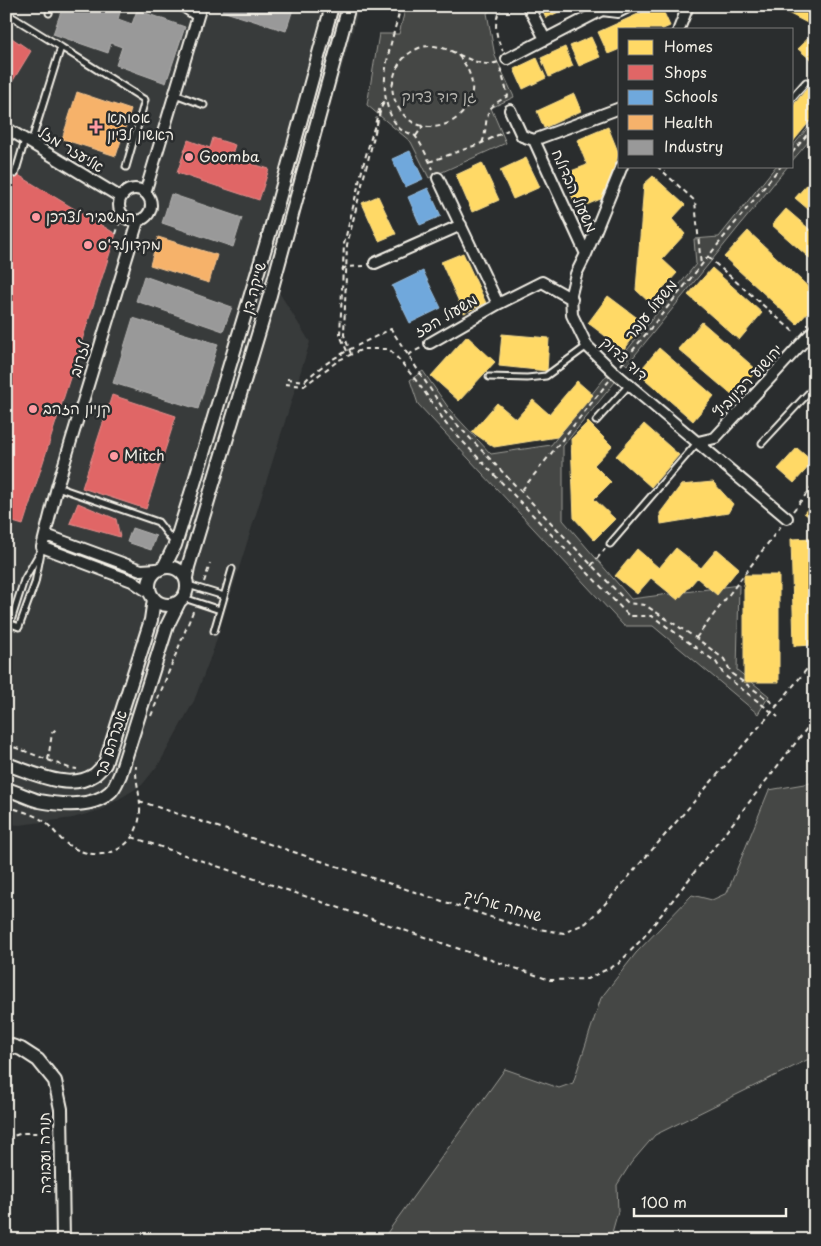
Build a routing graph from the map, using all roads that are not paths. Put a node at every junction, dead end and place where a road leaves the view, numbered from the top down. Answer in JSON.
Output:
{"nodes":[{"id":1,"x":51,"y":6,"type":"edge"},
{"id":2,"x":183,"y":6,"type":"edge"},
{"id":3,"x":332,"y":6,"type":"edge"},
{"id":4,"x":349,"y":6,"type":"edge"},
{"id":5,"x":528,"y":6,"type":"edge"},
{"id":6,"x":630,"y":6,"type":"edge"},
{"id":7,"x":688,"y":6,"type":"edge"},
{"id":8,"x":200,"y":11,"type":"edge"},
{"id":9,"x":49,"y":12,"type":"dead end"},
{"id":10,"x":6,"y":13,"type":"edge"},
{"id":11,"x":679,"y":28,"type":"edge"},
{"id":12,"x":545,"y":39,"type":"junction"},
{"id":13,"x":61,"y":47,"type":"junction"},
{"id":14,"x":503,"y":61,"type":"road end"},
{"id":15,"x":806,"y":82,"type":"dead end"},
{"id":16,"x":175,"y":94,"type":"junction"},
{"id":17,"x":794,"y":96,"type":"edge"},
{"id":18,"x":204,"y":105,"type":"dead end"},
{"id":19,"x":618,"y":109,"type":"edge"},
{"id":20,"x":510,"y":110,"type":"dead end"},
{"id":21,"x":6,"y":128,"type":"edge"},
{"id":22,"x":534,"y":140,"type":"junction"},
{"id":23,"x":28,"y":142,"type":"junction"},
{"id":24,"x":126,"y":167,"type":"dead end"},
{"id":25,"x":621,"y":168,"type":"edge"},
{"id":26,"x":16,"y":174,"type":"dead end"},
{"id":27,"x":438,"y":178,"type":"road end"},
{"id":28,"x":145,"y":193,"type":"junction"},
{"id":29,"x":120,"y":198,"type":"junction"},
{"id":30,"x":138,"y":221,"type":"junction"},
{"id":31,"x":460,"y":225,"type":"junction"},
{"id":32,"x":586,"y":254,"type":"junction"},
{"id":33,"x":375,"y":263,"type":"road end"},
{"id":34,"x":572,"y":299,"type":"junction"},
{"id":35,"x":498,"y":304,"type":"junction"},
{"id":36,"x":810,"y":338,"type":"edge"},
{"id":37,"x":430,"y":343,"type":"road end"},
{"id":38,"x":587,"y":346,"type":"junction"},
{"id":39,"x":489,"y":378,"type":"dead end"},
{"id":40,"x":630,"y":385,"type":"junction"},
{"id":41,"x":815,"y":386,"type":"edge"},
{"id":42,"x":596,"y":421,"type":"dead end"},
{"id":43,"x":698,"y":442,"type":"junction"},
{"id":44,"x":762,"y":443,"type":"dead end"},
{"id":45,"x":57,"y":487,"type":"junction"},
{"id":46,"x":787,"y":518,"type":"road end"},
{"id":47,"x":46,"y":535,"type":"junction"},
{"id":48,"x":610,"y":544,"type":"road end"},
{"id":49,"x":176,"y":545,"type":"junction"},
{"id":50,"x":42,"y":547,"type":"junction"},
{"id":51,"x":161,"y":568,"type":"junction"},
{"id":52,"x":232,"y":569,"type":"dead end"},
{"id":53,"x":187,"y":582,"type":"junction"},
{"id":54,"x":152,"y":596,"type":"junction"},
{"id":55,"x":224,"y":596,"type":"junction"},
{"id":56,"x":181,"y":600,"type":"junction"},
{"id":57,"x":220,"y":610,"type":"junction"},
{"id":58,"x":8,"y":623,"type":"edge"},
{"id":59,"x":214,"y":632,"type":"dead end"},
{"id":60,"x":6,"y":764,"type":"edge"},
{"id":61,"x":6,"y":788,"type":"edge"},
{"id":62,"x":6,"y":1044,"type":"edge"},
{"id":63,"x":63,"y":1240,"type":"edge"}],
"edges":[{"from":1,"to":9,"type":"lane"},
{"from":2,"to":8,"type":"street"},
{"from":3,"to":49,"type":"street","name":"שייקה דן"},
{"from":4,"to":53,"type":"street","name":"שייקה דן"},
{"from":5,"to":12,"type":"street"},
{"from":6,"to":12,"type":"street"},
{"from":7,"to":11,"type":"street"},
{"from":8,"to":16,"type":"street"},
{"from":10,"to":13,"type":"lane"},
{"from":12,"to":14,"type":"street"},
{"from":13,"to":23,"type":"lane"},
{"from":13,"to":24,"type":"lane"},
{"from":15,"to":17,"type":"lane"},
{"from":16,"to":18,"type":"lane"},
{"from":16,"to":28,"type":"street"},
{"from":19,"to":22,"type":"street","name":"משעול הבדולח"},
{"from":20,"to":22,"type":"street","name":"משעול הבדולח"},
{"from":21,"to":23,"type":"street","name":"אליעזר מזל"},
{"from":22,"to":32,"type":"street","name":"משעול הבדולח"},
{"from":23,"to":26,"type":"lane"},
{"from":23,"to":29,"type":"street","name":"אליעזר מזל"},
{"from":25,"to":32,"type":"street","name":"דוד צדוק"},
{"from":27,"to":31,"type":"street","name":"משעול הפז"},
{"from":28,"to":29,"type":"street"},
{"from":28,"to":30,"type":"street"},
{"from":29,"to":30,"type":"street"},
{"from":30,"to":45,"type":"street","name":"לזרוב"},
{"from":31,"to":33,"type":"street"},
{"from":31,"to":35,"type":"street","name":"משעול הפז"},
{"from":32,"to":34,"type":"street","name":"דוד צדוק"},
{"from":34,"to":35,"type":"street","name":"משעול הפז"},
{"from":34,"to":38,"type":"street","name":"דוד צדוק"},
{"from":35,"to":37,"type":"street","name":"משעול הפז"},
{"from":36,"to":43,"type":"street","name":"יהושוע רבינוביץ"},
{"from":38,"to":39,"type":"lane"},
{"from":38,"to":40,"type":"street","name":"דוד צדוק"},
{"from":40,"to":42,"type":"lane"},
{"from":40,"to":43,"type":"street","name":"דוד צדוק"},
{"from":41,"to":44,"type":"lane"},
{"from":43,"to":46,"type":"street","name":"דוד צדוק"},
{"from":43,"to":48,"type":"lane"},
{"from":45,"to":47,"type":"street","name":"לזרוב"},
{"from":45,"to":49,"type":"lane"},
{"from":47,"to":50,"type":"street","name":"לזרוב"},
{"from":47,"to":51,"type":"street"},
{"from":49,"to":51,"type":"street","name":"שייקה דן"},
{"from":50,"to":54,"type":"street"},
{"from":50,"to":58,"type":"lane"},
{"from":50,"to":58,"type":"lane"},
{"from":51,"to":53,"type":"street"},
{"from":51,"to":54,"type":"street"},
{"from":52,"to":55,"type":"lane"},
{"from":53,"to":55,"type":"lane"},
{"from":53,"to":56,"type":"street"},
{"from":54,"to":56,"type":"street"},
{"from":54,"to":60,"type":"street","name":"אברהם בר"},
{"from":55,"to":57,"type":"lane"},
{"from":56,"to":57,"type":"lane"},
{"from":56,"to":61,"type":"street","name":"אברהם בר"},
{"from":57,"to":59,"type":"lane"},
{"from":62,"to":63,"type":"street","name":"תורה ועבודה"}]}
